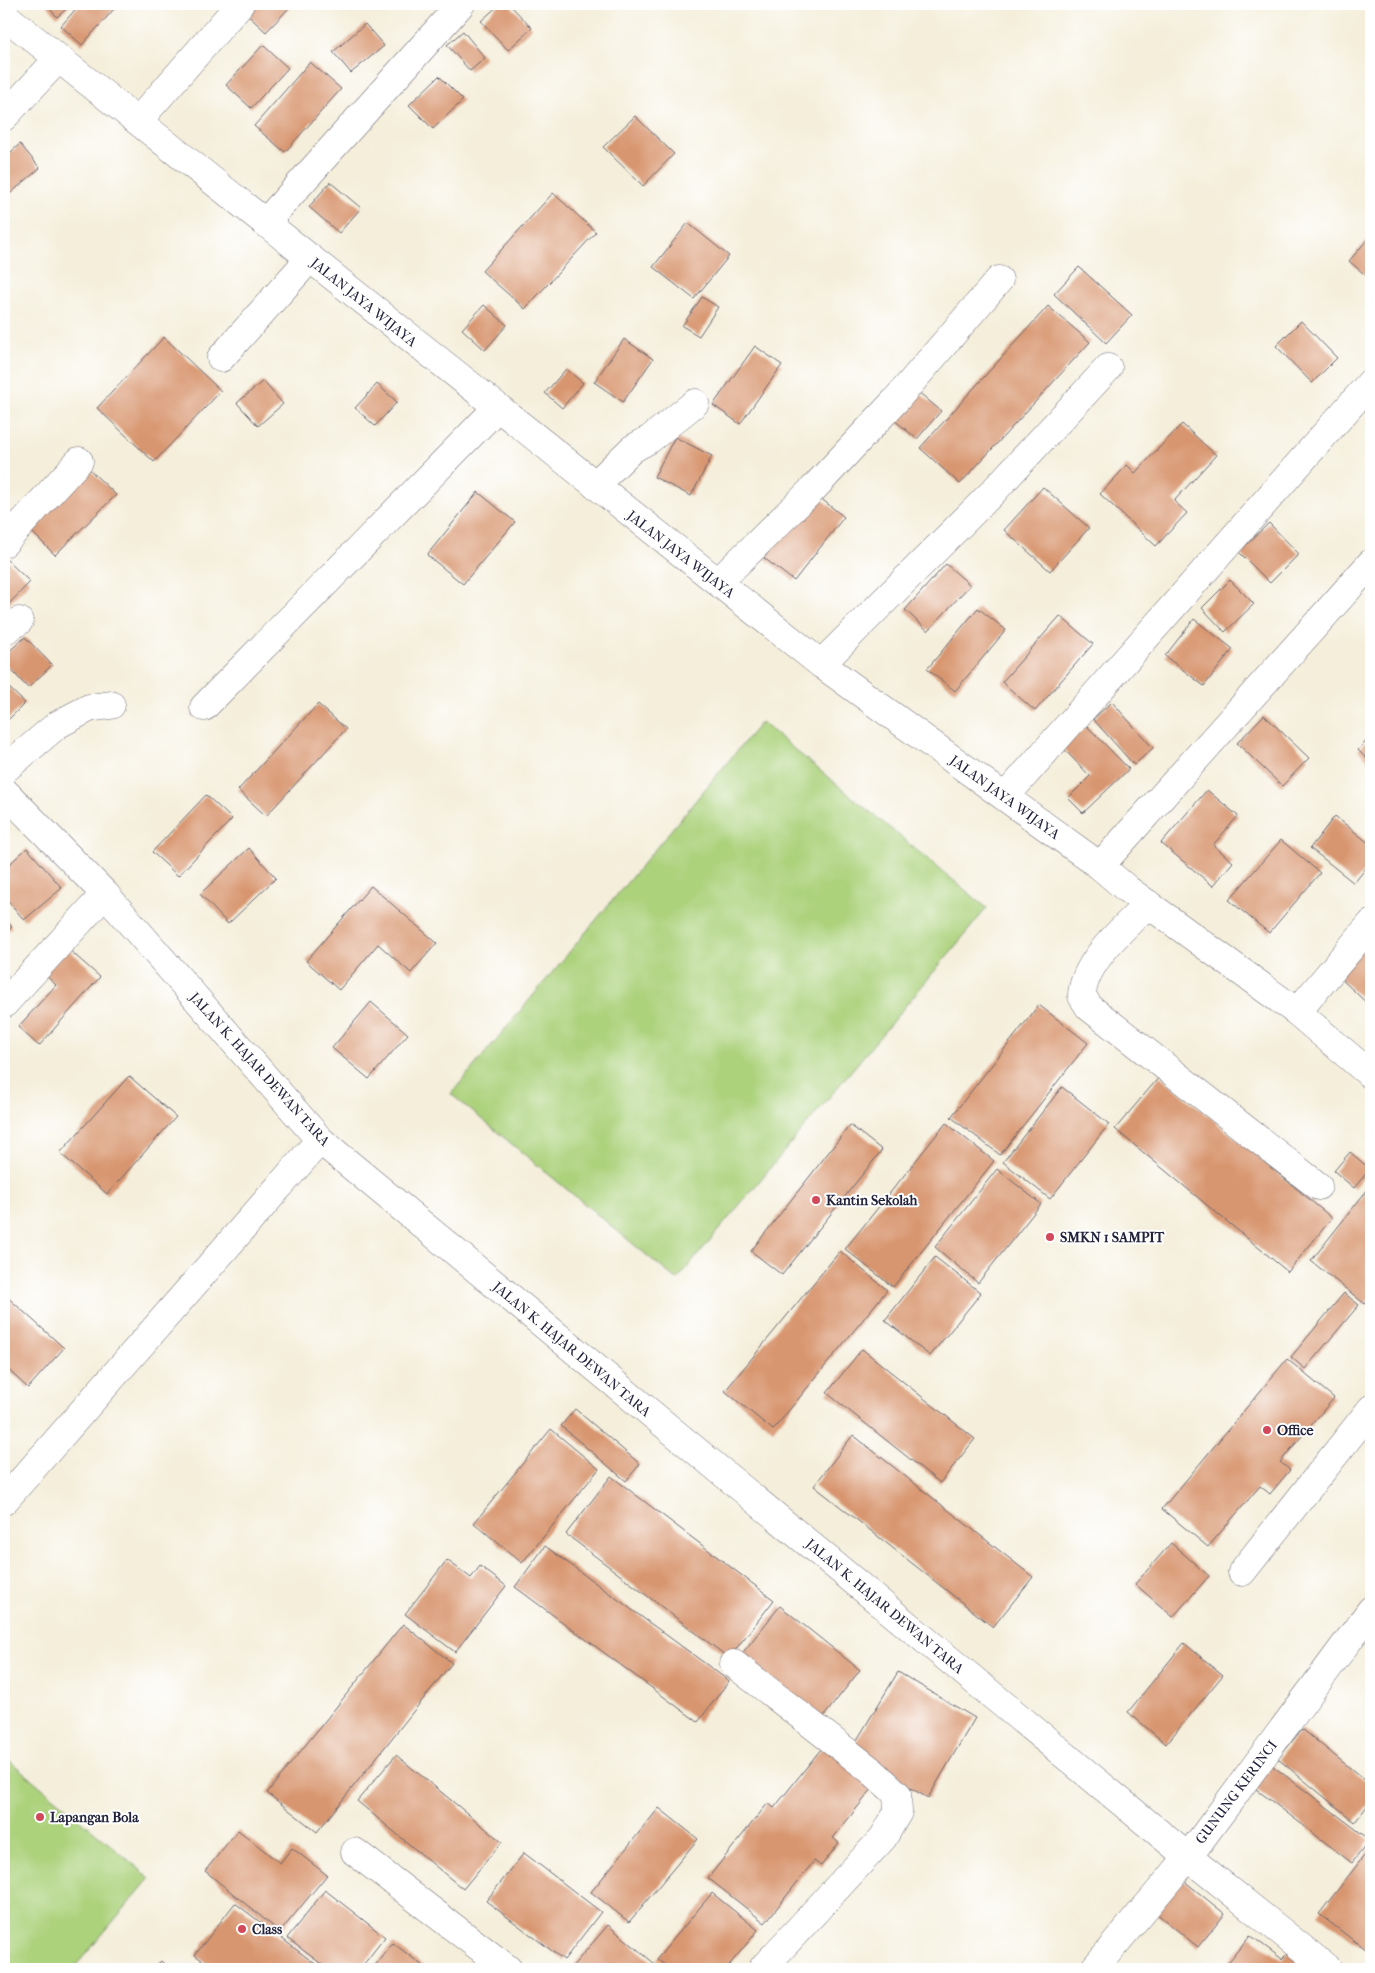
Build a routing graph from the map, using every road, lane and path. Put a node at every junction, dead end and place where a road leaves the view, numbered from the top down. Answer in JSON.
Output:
{"nodes":[{"id":1,"x":240,"y":4,"type":"edge"},
{"id":2,"x":461,"y":4,"type":"edge"},
{"id":3,"x":4,"y":15,"type":"edge"},
{"id":4,"x":57,"y":60,"type":"junction"},
{"id":5,"x":4,"y":117,"type":"edge"},
{"id":6,"x":138,"y":121,"type":"junction"},
{"id":7,"x":265,"y":223,"type":"junction"},
{"id":8,"x":310,"y":258,"type":"junction"},
{"id":9,"x":999,"y":280,"type":"dead end"},
{"id":10,"x":221,"y":358,"type":"dead end"},
{"id":11,"x":1108,"y":368,"type":"dead end"},
{"id":12,"x":1371,"y":382,"type":"edge"},
{"id":13,"x":695,"y":403,"type":"dead end"},
{"id":14,"x":497,"y":408,"type":"junction"},
{"id":15,"x":79,"y":461,"type":"dead end"},
{"id":16,"x":595,"y":485,"type":"junction"},
{"id":17,"x":4,"y":543,"type":"edge"},
{"id":18,"x":1371,"y":563,"type":"edge"},
{"id":19,"x":718,"y":582,"type":"junction"},
{"id":20,"x":821,"y":664,"type":"junction"},
{"id":21,"x":111,"y":705,"type":"dead end"},
{"id":22,"x":204,"y":706,"type":"dead end"},
{"id":23,"x":4,"y":770,"type":"edge"},
{"id":24,"x":4,"y":791,"type":"edge"},
{"id":25,"x":1005,"y":798,"type":"junction"},
{"id":26,"x":1100,"y":866,"type":"junction"},
{"id":27,"x":105,"y":894,"type":"junction"},
{"id":28,"x":1148,"y":904,"type":"junction"},
{"id":29,"x":1371,"y":924,"type":"edge"},
{"id":30,"x":4,"y":1004,"type":"edge"},
{"id":31,"x":1297,"y":1012,"type":"junction"},
{"id":32,"x":1371,"y":1075,"type":"edge"},
{"id":33,"x":320,"y":1140,"type":"junction"},
{"id":34,"x":1318,"y":1186,"type":"dead end"},
{"id":35,"x":1371,"y":1409,"type":"edge"},
{"id":36,"x":4,"y":1501,"type":"edge"},
{"id":37,"x":1242,"y":1572,"type":"dead end"},
{"id":38,"x":1371,"y":1610,"type":"edge"},
{"id":39,"x":734,"y":1664,"type":"dead end"},
{"id":40,"x":355,"y":1852,"type":"dead end"},
{"id":41,"x":1188,"y":1857,"type":"junction"},
{"id":42,"x":765,"y":1968,"type":"edge"},
{"id":43,"x":508,"y":1969,"type":"edge"},
{"id":44,"x":1094,"y":1969,"type":"edge"},
{"id":45,"x":1328,"y":1969,"type":"edge"}],
"edges":[{"from":1,"to":6,"type":"street"},
{"from":2,"to":7,"type":"street"},
{"from":3,"to":4,"type":"street","name":"JALAN JAYA WIJAYA"},
{"from":4,"to":5,"type":"street"},
{"from":4,"to":6,"type":"street","name":"JALAN JAYA WIJAYA"},
{"from":6,"to":7,"type":"street","name":"JALAN JAYA WIJAYA"},
{"from":7,"to":8,"type":"street","name":"JALAN JAYA WIJAYA"},
{"from":8,"to":10,"type":"street"},
{"from":8,"to":14,"type":"street","name":"JALAN JAYA WIJAYA"},
{"from":9,"to":19,"type":"street"},
{"from":11,"to":20,"type":"street"},
{"from":12,"to":25,"type":"street"},
{"from":13,"to":16,"type":"street"},
{"from":14,"to":16,"type":"street","name":"JALAN JAYA WIJAYA"},
{"from":14,"to":22,"type":"street"},
{"from":15,"to":17,"type":"street"},
{"from":16,"to":19,"type":"street","name":"JALAN JAYA WIJAYA"},
{"from":18,"to":26,"type":"street"},
{"from":19,"to":20,"type":"street","name":"JALAN JAYA WIJAYA"},
{"from":20,"to":25,"type":"street","name":"JALAN JAYA WIJAYA"},
{"from":21,"to":23,"type":"street"},
{"from":24,"to":27,"type":"street","name":"JALAN K. HAJAR DEWAN TARA"},
{"from":25,"to":26,"type":"street","name":"JALAN JAYA WIJAYA"},
{"from":26,"to":28,"type":"street","name":"JALAN JAYA WIJAYA"},
{"from":27,"to":30,"type":"street"},
{"from":27,"to":33,"type":"street","name":"JALAN K. HAJAR DEWAN TARA"},
{"from":28,"to":31,"type":"street","name":"JALAN JAYA WIJAYA"},
{"from":28,"to":34,"type":"street"},
{"from":29,"to":31,"type":"street"},
{"from":31,"to":32,"type":"street","name":"JALAN JAYA WIJAYA"},
{"from":33,"to":36,"type":"street"},
{"from":33,"to":41,"type":"street","name":"JALAN K. HAJAR DEWAN TARA"},
{"from":35,"to":37,"type":"street"},
{"from":38,"to":41,"type":"street","name":"GUNUNG KERINCI"},
{"from":39,"to":42,"type":"street"},
{"from":40,"to":43,"type":"street"},
{"from":41,"to":44,"type":"street","name":"GUNUNG KERINCI"},
{"from":41,"to":45,"type":"street","name":"JALAN K. HAJAR DEWAN TARA"}]}
